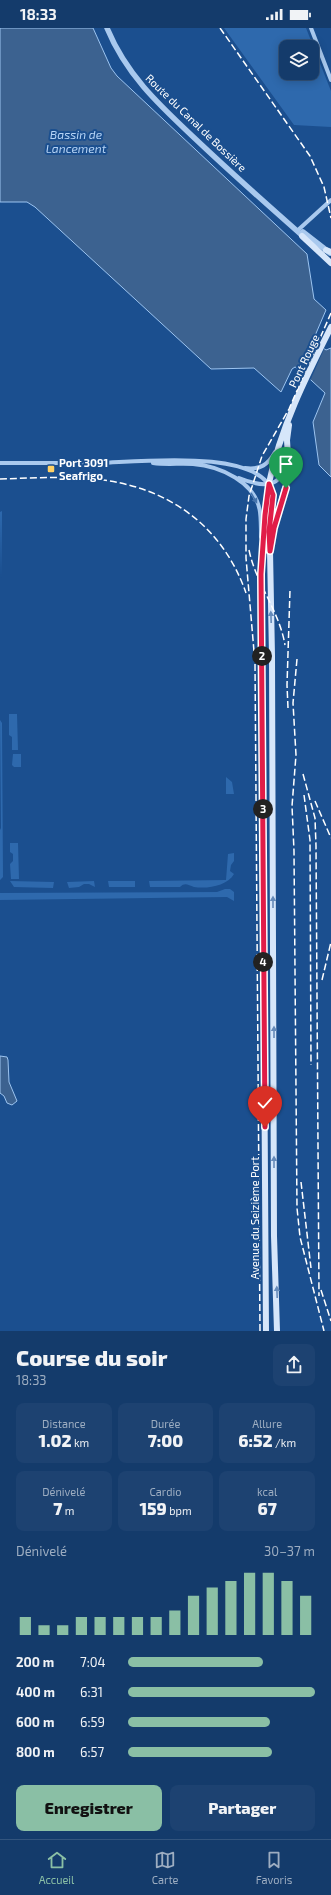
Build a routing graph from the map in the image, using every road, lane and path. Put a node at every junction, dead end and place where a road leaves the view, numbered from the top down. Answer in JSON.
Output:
{"nodes":[{"id":1,"x":107,"y":28,"type":"edge"},
{"id":2,"x":311,"y":28,"type":"edge"},
{"id":3,"x":331,"y":80,"type":"edge"},
{"id":4,"x":331,"y":200,"type":"edge"},
{"id":5,"x":299,"y":232,"type":"junction"},
{"id":6,"x":329,"y":252,"type":"edge"},
{"id":7,"x":331,"y":262,"type":"edge"},
{"id":8,"x":331,"y":327,"type":"edge"},
{"id":9,"x":296,"y":403,"type":"joint"},
{"id":10,"x":291,"y":414,"type":"junction"},
{"id":11,"x":285,"y":427,"type":"junction"},
{"id":12,"x":287,"y":452,"type":"junction"},
{"id":13,"x":143,"y":462,"type":"junction"},
{"id":14,"x":0,"y":463,"type":"edge"},
{"id":15,"x":240,"y":468,"type":"junction"},
{"id":16,"x":229,"y":474,"type":"junction"},
{"id":17,"x":269,"y":484,"type":"junction"},
{"id":18,"x":270,"y":551,"type":"junction"},
{"id":19,"x":261,"y":574,"type":"junction"},
{"id":20,"x":266,"y":1331,"type":"edge"},
{"id":21,"x":277,"y":1331,"type":"edge"}],
"edges":[{"from":1,"to":5,"type":"street","name":"Route du Canal de Bossière"},
{"from":2,"to":3,"type":"street"},
{"from":4,"to":5,"type":"street"},
{"from":5,"to":6,"type":"street","name":"Route du Canal de Bossière"},
{"from":5,"to":7,"type":"main road"},
{"from":8,"to":9,"type":"main road","name":"Pont Rouge"},
{"from":9,"to":10,"type":"main road","name":"Avenue du Seizième Port"},
{"from":10,"to":11,"type":"main road","name":"Avenue du Seizième Port"},
{"from":10,"to":12,"type":"main road","name":"Avenue du Seizième Port"},
{"from":11,"to":15,"type":"street"},
{"from":11,"to":17,"type":"main road","name":"Avenue du Seizième Port"},
{"from":12,"to":17,"type":"street"},
{"from":12,"to":18,"type":"main road","name":"Avenue du Seizième Port"},
{"from":13,"to":14,"type":"street"},
{"from":13,"to":15,"type":"street"},
{"from":13,"to":16,"type":"street"},
{"from":15,"to":17,"type":"street"},
{"from":16,"to":17,"type":"street"},
{"from":16,"to":19,"type":"street","one_way":true},
{"from":17,"to":18,"type":"street"},
{"from":17,"to":19,"type":"main road","name":"Avenue du Seizième Port"},
{"from":21,"to":18,"type":"main road","name":"Avenue du Seizième Port","one_way":true},
{"from":19,"to":20,"type":"main road","name":"Avenue du Seizième Port"}]}
